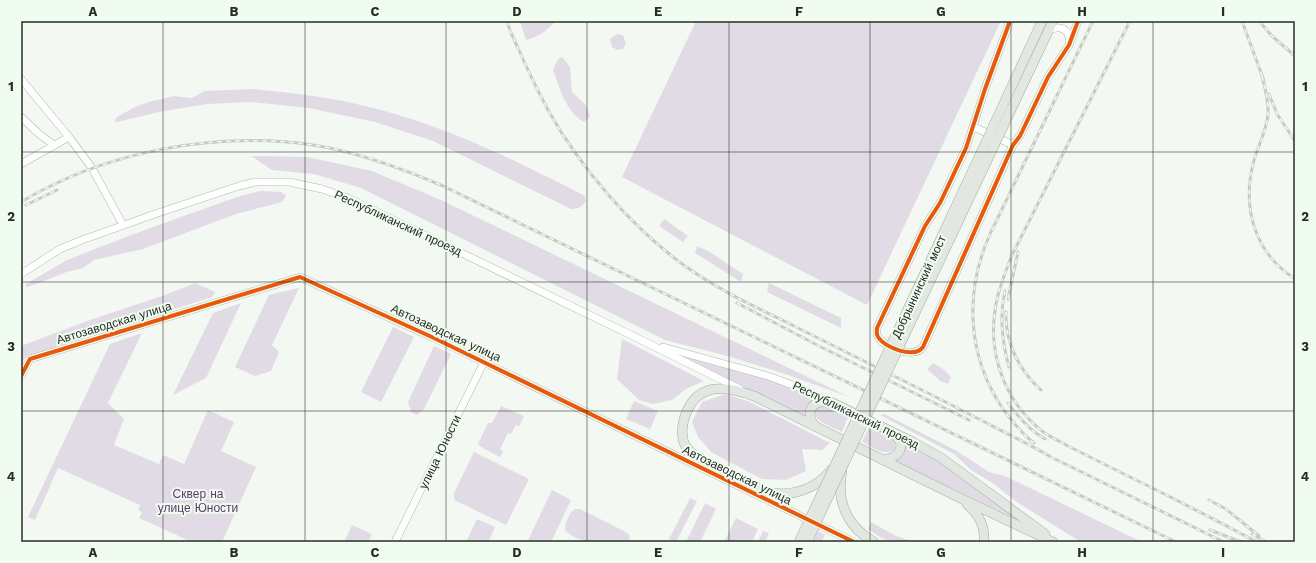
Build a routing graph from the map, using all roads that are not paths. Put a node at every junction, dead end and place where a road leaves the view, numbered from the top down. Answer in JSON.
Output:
{"nodes":[{"id":1,"x":1010,"y":21,"type":"edge"},
{"id":2,"x":1053,"y":21,"type":"edge"},
{"id":3,"x":1078,"y":21,"type":"edge"},
{"id":4,"x":1042,"y":25,"type":"edge"},
{"id":5,"x":1069,"y":45,"type":"junction"},
{"id":6,"x":21,"y":79,"type":"edge"},
{"id":7,"x":21,"y":117,"type":"edge"},
{"id":8,"x":974,"y":127,"type":"junction"},
{"id":9,"x":69,"y":137,"type":"junction"},
{"id":10,"x":54,"y":145,"type":"junction"},
{"id":11,"x":1013,"y":145,"type":"junction"},
{"id":12,"x":21,"y":164,"type":"edge"},
{"id":13,"x":124,"y":225,"type":"junction"},
{"id":14,"x":21,"y":274,"type":"edge"},
{"id":15,"x":633,"y":336,"type":"junction"},
{"id":16,"x":484,"y":362,"type":"junction"},
{"id":17,"x":21,"y":376,"type":"edge"},
{"id":18,"x":754,"y":396,"type":"junction"},
{"id":19,"x":831,"y":402,"type":"junction"},
{"id":20,"x":817,"y":428,"type":"junction"},
{"id":21,"x":890,"y":431,"type":"junction"},
{"id":22,"x":882,"y":459,"type":"junction"},
{"id":23,"x":838,"y":467,"type":"junction"},
{"id":24,"x":958,"y":497,"type":"junction"},
{"id":25,"x":395,"y":542,"type":"edge"},
{"id":26,"x":799,"y":542,"type":"edge"},
{"id":27,"x":807,"y":542,"type":"edge"},
{"id":28,"x":854,"y":542,"type":"edge"},
{"id":29,"x":874,"y":542,"type":"edge"},
{"id":30,"x":984,"y":542,"type":"edge"},
{"id":31,"x":1053,"y":542,"type":"edge"},
{"id":32,"x":1056,"y":542,"type":"edge"}],
"edges":[{"from":1,"to":8,"type":"street"},
{"from":2,"to":4,"type":"main road","name":"Добрынинский мост"},
{"from":3,"to":5,"type":"street"},
{"from":4,"to":5,"type":"street"},
{"from":4,"to":23,"type":"main road","name":"Добрынинский мост","bridge":true},
{"from":5,"to":11,"type":"street"},
{"from":6,"to":9,"type":"street"},
{"from":7,"to":10,"type":"street"},
{"from":8,"to":11,"type":"street"},
{"from":8,"to":11,"type":"street"},
{"from":9,"to":10,"type":"street"},
{"from":9,"to":13,"type":"street"},
{"from":10,"to":12,"type":"street"},
{"from":13,"to":14,"type":"street","name":"Республиканский проезд"},
{"from":13,"to":15,"type":"street","name":"Республиканский проезд"},
{"from":15,"to":18,"type":"street","name":"Республиканский проезд"},
{"from":15,"to":19,"type":"street","name":"Республиканский проезд"},
{"from":16,"to":17,"type":"street","name":"Автозаводская улица"},
{"from":16,"to":25,"type":"street","name":"улица Юности"},
{"from":16,"to":28,"type":"street","name":"Автозаводская улица"},
{"from":18,"to":20,"type":"main road","name":"Республиканский проезд"},
{"from":18,"to":23,"type":"main road","bridge":true},
{"from":19,"to":20,"type":"main road"},
{"from":19,"to":21,"type":"main road","name":"Республиканский проезд"},
{"from":20,"to":22,"type":"main road","name":"Республиканский проезд"},
{"from":21,"to":22,"type":"main road"},
{"from":21,"to":32,"type":"main road","name":"Республиканский проезд"},
{"from":22,"to":24,"type":"main road","name":"Республиканский проезд"},
{"from":23,"to":26,"type":"main road","bridge":true},
{"from":23,"to":27,"type":"main road","bridge":true},
{"from":23,"to":29,"type":"main road"},
{"from":24,"to":30,"type":"main road"},
{"from":24,"to":31,"type":"main road","name":"Республиканский проезд"}]}
